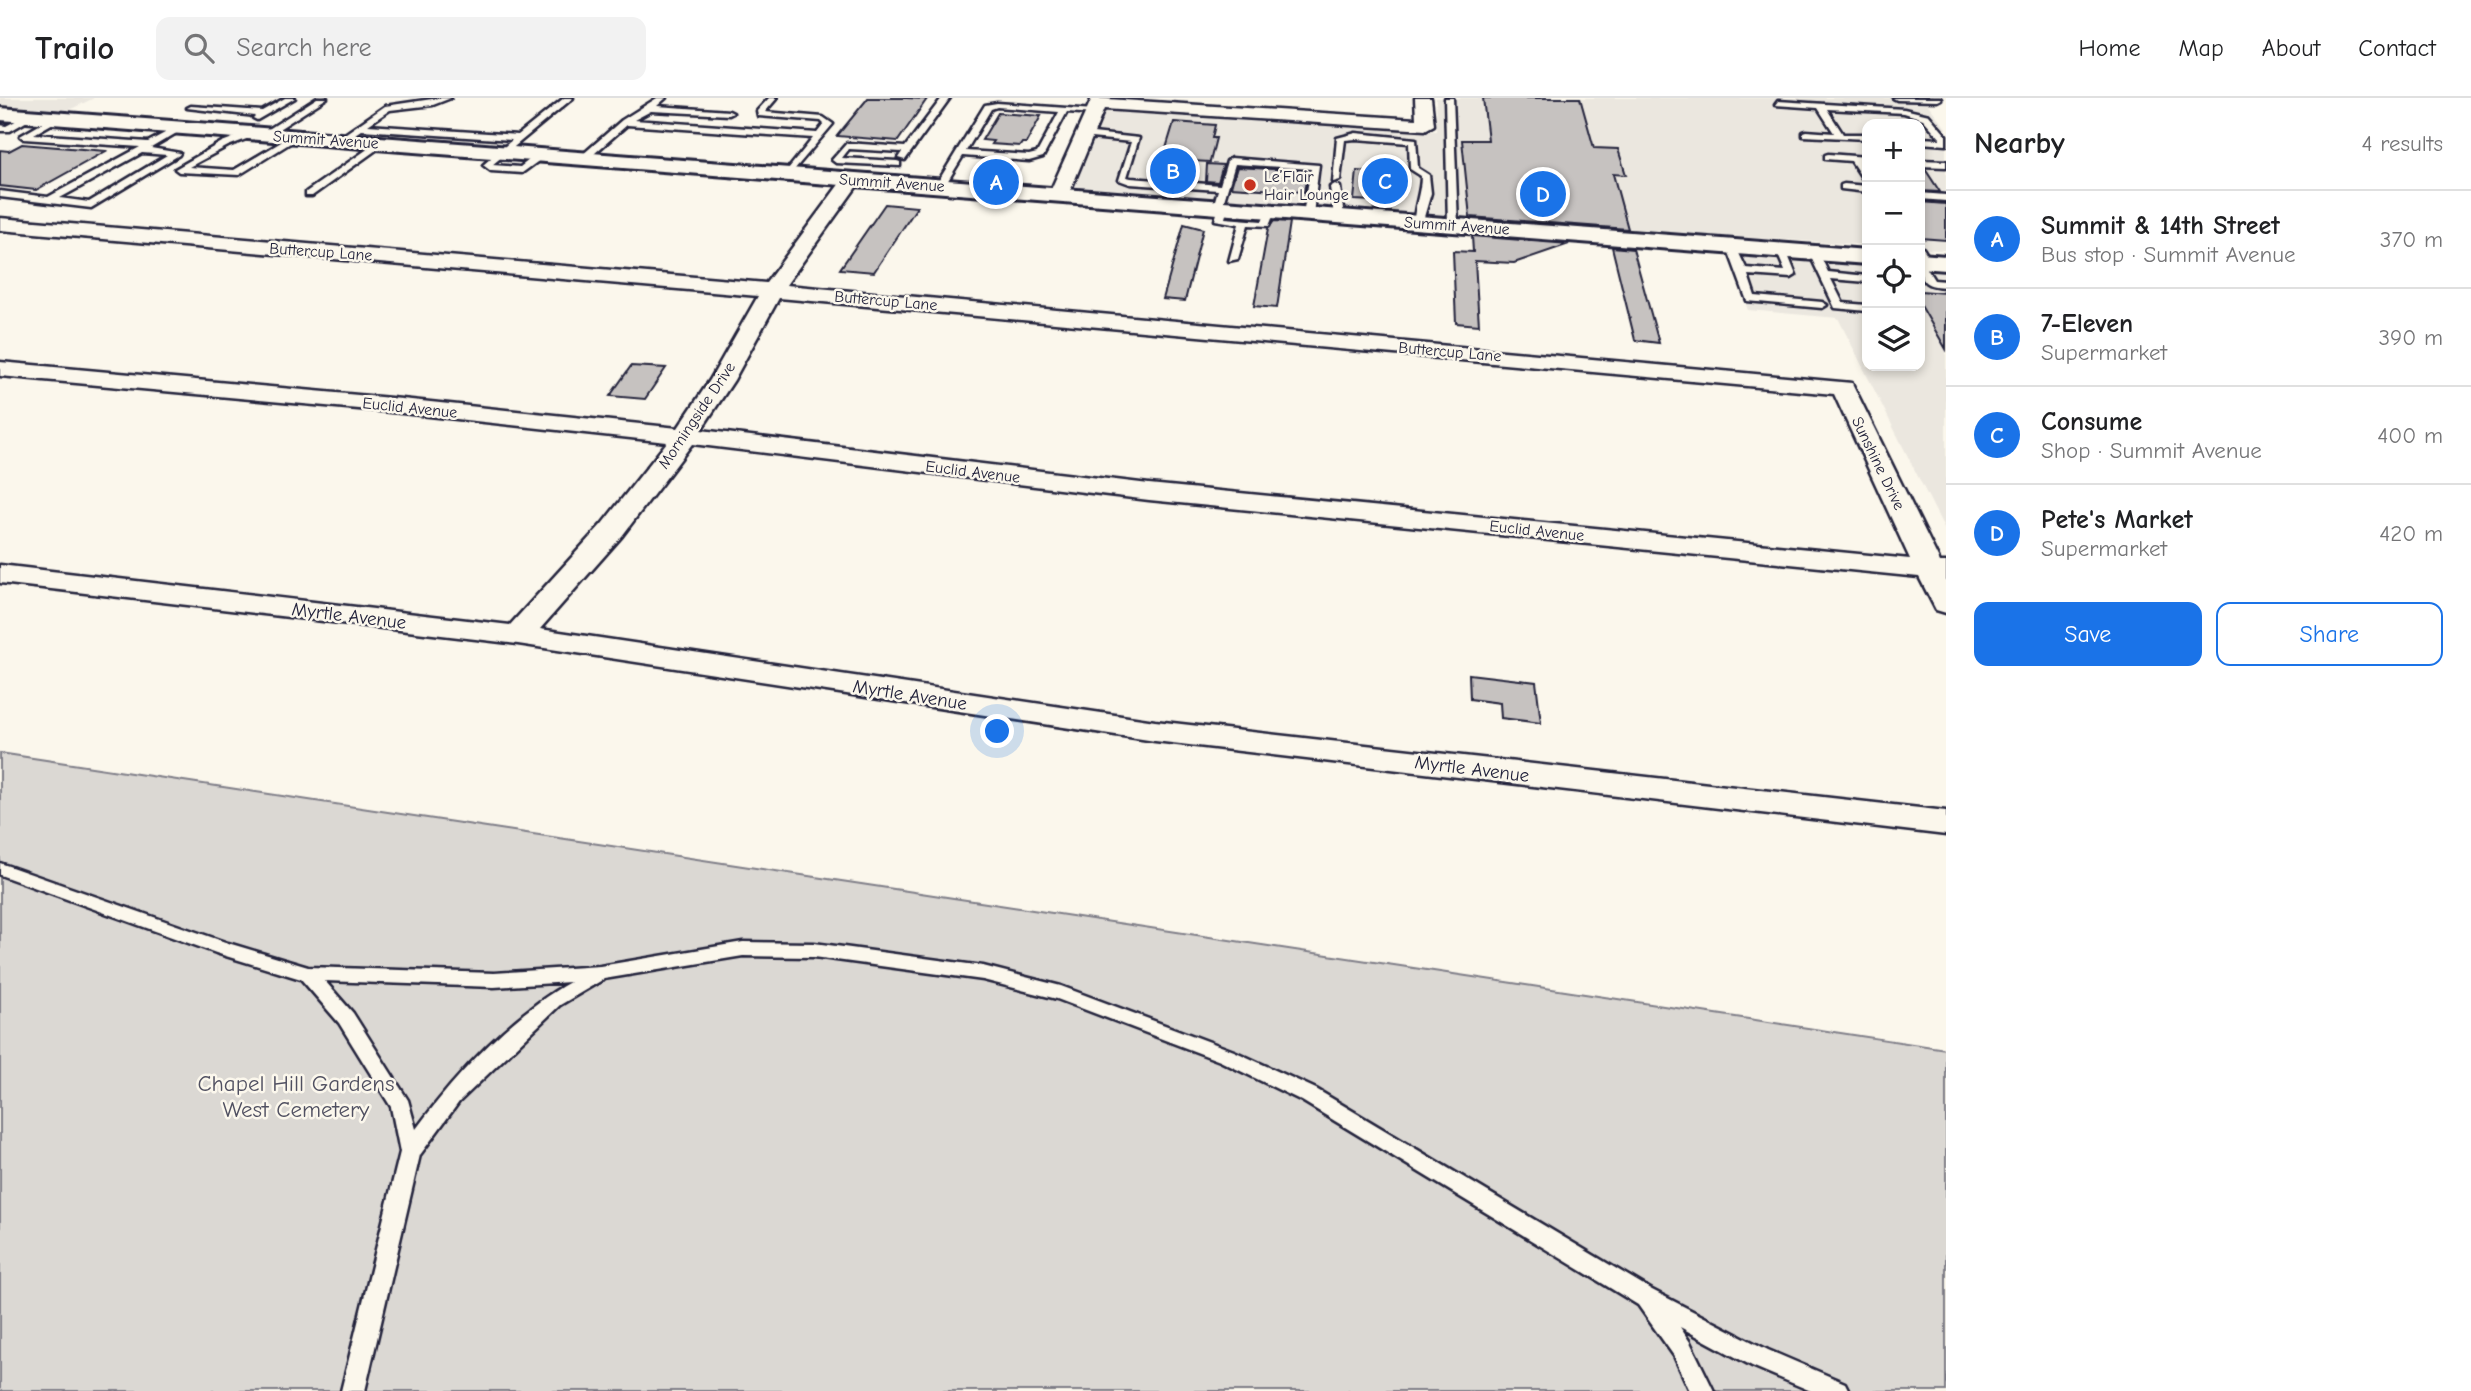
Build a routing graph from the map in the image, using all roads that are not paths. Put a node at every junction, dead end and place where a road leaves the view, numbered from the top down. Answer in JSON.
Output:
{"nodes":[{"id":1,"x":291,"y":98,"type":"edge"},
{"id":2,"x":323,"y":98,"type":"edge"},
{"id":3,"x":447,"y":98,"type":"edge"},
{"id":4,"x":569,"y":98,"type":"edge"},
{"id":5,"x":662,"y":98,"type":"edge"},
{"id":6,"x":773,"y":98,"type":"edge"},
{"id":7,"x":946,"y":98,"type":"edge"},
{"id":8,"x":1423,"y":98,"type":"edge"},
{"id":9,"x":1449,"y":98,"type":"edge"},
{"id":10,"x":1896,"y":98,"type":"edge"},
{"id":11,"x":1938,"y":99,"type":"edge"},
{"id":12,"x":1778,"y":103,"type":"dead end"},
{"id":13,"x":1097,"y":104,"type":"edge"},
{"id":14,"x":1821,"y":106,"type":"junction"},
{"id":15,"x":191,"y":108,"type":"dead end"},
{"id":16,"x":650,"y":108,"type":"junction"},
{"id":17,"x":1063,"y":110,"type":"junction"},
{"id":18,"x":729,"y":113,"type":"dead end"},
{"id":19,"x":0,"y":114,"type":"edge"},
{"id":20,"x":32,"y":116,"type":"junction"},
{"id":21,"x":58,"y":118,"type":"junction"},
{"id":22,"x":625,"y":121,"type":"junction"},
{"id":23,"x":359,"y":127,"type":"junction"},
{"id":24,"x":0,"y":128,"type":"edge"},
{"id":25,"x":181,"y":128,"type":"junction"},
{"id":26,"x":254,"y":128,"type":"junction"},
{"id":27,"x":1806,"y":134,"type":"dead end"},
{"id":28,"x":1084,"y":135,"type":"junction"},
{"id":29,"x":296,"y":136,"type":"junction"},
{"id":30,"x":820,"y":136,"type":"junction"},
{"id":31,"x":1840,"y":136,"type":"junction"},
{"id":32,"x":1862,"y":137,"type":"edge"},
{"id":33,"x":519,"y":138,"type":"junction"},
{"id":34,"x":340,"y":140,"type":"junction"},
{"id":35,"x":1925,"y":141,"type":"edge"},
{"id":36,"x":1946,"y":141,"type":"edge"},
{"id":37,"x":382,"y":143,"type":"junction"},
{"id":38,"x":145,"y":148,"type":"junction"},
{"id":39,"x":907,"y":150,"type":"junction"},
{"id":40,"x":502,"y":152,"type":"junction"},
{"id":41,"x":961,"y":153,"type":"junction"},
{"id":42,"x":1828,"y":157,"type":"dead end"},
{"id":43,"x":584,"y":158,"type":"junction"},
{"id":44,"x":1854,"y":159,"type":"junction"},
{"id":45,"x":1862,"y":160,"type":"edge"},
{"id":46,"x":1925,"y":163,"type":"edge"},
{"id":47,"x":1946,"y":164,"type":"edge"},
{"id":48,"x":1862,"y":172,"type":"edge"},
{"id":49,"x":889,"y":173,"type":"junction"},
{"id":50,"x":788,"y":174,"type":"junction"},
{"id":51,"x":853,"y":179,"type":"junction"},
{"id":52,"x":941,"y":186,"type":"junction"},
{"id":53,"x":1844,"y":187,"type":"dead end"},
{"id":54,"x":1862,"y":189,"type":"edge"},
{"id":55,"x":0,"y":194,"type":"edge"},
{"id":56,"x":309,"y":194,"type":"dead end"},
{"id":57,"x":1059,"y":194,"type":"junction"},
{"id":58,"x":1925,"y":196,"type":"edge"},
{"id":59,"x":1946,"y":198,"type":"edge"},
{"id":60,"x":50,"y":200,"type":"junction"},
{"id":61,"x":1222,"y":200,"type":"junction"},
{"id":62,"x":1269,"y":211,"type":"junction"},
{"id":63,"x":1308,"y":214,"type":"junction"},
{"id":64,"x":1339,"y":216,"type":"junction"},
{"id":65,"x":1419,"y":222,"type":"junction"},
{"id":66,"x":1244,"y":223,"type":"junction"},
{"id":67,"x":0,"y":224,"type":"edge"},
{"id":68,"x":1453,"y":225,"type":"junction"},
{"id":69,"x":1732,"y":247,"type":"junction"},
{"id":70,"x":1782,"y":250,"type":"junction"},
{"id":71,"x":1862,"y":258,"type":"edge"},
{"id":72,"x":1233,"y":260,"type":"dead end"},
{"id":73,"x":1927,"y":260,"type":"edge"},
{"id":74,"x":1819,"y":264,"type":"junction"},
{"id":75,"x":1742,"y":271,"type":"junction"},
{"id":76,"x":1862,"y":277,"type":"edge"},
{"id":77,"x":1946,"y":284,"type":"edge"},
{"id":78,"x":772,"y":290,"type":"junction"},
{"id":79,"x":1822,"y":305,"type":"dead end"},
{"id":80,"x":1862,"y":308,"type":"edge"},
{"id":81,"x":0,"y":369,"type":"edge"},
{"id":82,"x":1771,"y":380,"type":"joint"},
{"id":83,"x":685,"y":436,"type":"junction"},
{"id":84,"x":1938,"y":571,"type":"edge"},
{"id":85,"x":0,"y":574,"type":"edge"},
{"id":86,"x":1946,"y":604,"type":"edge"},
{"id":87,"x":518,"y":635,"type":"junction"},
{"id":88,"x":1946,"y":823,"type":"edge"},
{"id":89,"x":0,"y":869,"type":"edge"},
{"id":90,"x":600,"y":973,"type":"junction"},
{"id":91,"x":307,"y":974,"type":"junction"},
{"id":92,"x":410,"y":1152,"type":"junction"},
{"id":93,"x":1644,"y":1297,"type":"junction"},
{"id":94,"x":354,"y":1391,"type":"edge"},
{"id":95,"x":1702,"y":1391,"type":"edge"},
{"id":96,"x":1837,"y":1391,"type":"edge"}],
"edges":[{"from":1,"to":26,"type":"lane"},
{"from":2,"to":26,"type":"lane"},
{"from":3,"to":23,"type":"lane"},
{"from":4,"to":33,"type":"lane"},
{"from":5,"to":16,"type":"lane"},
{"from":6,"to":30,"type":"lane"},
{"from":7,"to":39,"type":"lane"},
{"from":8,"to":13,"type":"street"},
{"from":9,"to":68,"type":"lane"},
{"from":10,"to":11,"type":"lane"},
{"from":12,"to":14,"type":"lane"},
{"from":13,"to":17,"type":"lane"},
{"from":13,"to":28,"type":"street"},
{"from":14,"to":31,"type":"lane"},
{"from":14,"to":36,"type":"lane"},
{"from":15,"to":26,"type":"lane"},
{"from":16,"to":18,"type":"lane"},
{"from":16,"to":22,"type":"lane"},
{"from":17,"to":41,"type":"lane"},
{"from":17,"to":41,"type":"lane"},
{"from":19,"to":20,"type":"main road","name":"Summit Avenue"},
{"from":20,"to":21,"type":"main road","name":"Summit Avenue"},
{"from":20,"to":24,"type":"lane"},
{"from":21,"to":25,"type":"main road","name":"Summit Avenue"},
{"from":21,"to":38,"type":"lane"},
{"from":22,"to":30,"type":"lane"},
{"from":22,"to":43,"type":"lane"},
{"from":23,"to":33,"type":"lane"},
{"from":23,"to":34,"type":"lane"},
{"from":25,"to":26,"type":"main road","name":"Summit Avenue"},
{"from":25,"to":38,"type":"lane"},
{"from":26,"to":29,"type":"main road","name":"Summit Avenue"},
{"from":26,"to":29,"type":"lane"},
{"from":27,"to":31,"type":"lane"},
{"from":28,"to":57,"type":"street"},
{"from":28,"to":61,"type":"lane"},
{"from":29,"to":34,"type":"main road","name":"Summit Avenue"},
{"from":30,"to":50,"type":"lane"},
{"from":31,"to":32,"type":"lane"},
{"from":33,"to":40,"type":"lane"},
{"from":34,"to":37,"type":"main road","name":"Summit Avenue"},
{"from":35,"to":36,"type":"lane"},
{"from":37,"to":40,"type":"main road","name":"Summit Avenue"},
{"from":37,"to":56,"type":"lane"},
{"from":38,"to":60,"type":"lane"},
{"from":38,"to":60,"type":"lane"},
{"from":39,"to":49,"type":"lane"},
{"from":39,"to":49,"type":"lane"},
{"from":40,"to":43,"type":"main road","name":"Summit Avenue"},
{"from":41,"to":52,"type":"lane"},
{"from":42,"to":44,"type":"lane"},
{"from":43,"to":50,"type":"main road","name":"Summit Avenue"},
{"from":44,"to":45,"type":"lane"},
{"from":44,"to":48,"type":"lane"},
{"from":46,"to":47,"type":"lane"},
{"from":49,"to":51,"type":"main road","name":"Summit Avenue"},
{"from":49,"to":52,"type":"main road","name":"Summit Avenue"},
{"from":50,"to":51,"type":"main road","name":"Summit Avenue"},
{"from":51,"to":78,"type":"street","name":"Morningside Drive"},
{"from":52,"to":57,"type":"main road","name":"Summit Avenue"},
{"from":53,"to":54,"type":"lane"},
{"from":55,"to":60,"type":"lane"},
{"from":57,"to":61,"type":"main road","name":"Summit Avenue"},
{"from":58,"to":59,"type":"lane"},
{"from":61,"to":62,"type":"main road","name":"Summit Avenue"},
{"from":61,"to":63,"type":"lane"},
{"from":61,"to":66,"type":"lane"},
{"from":62,"to":63,"type":"main road","name":"Summit Avenue"},
{"from":62,"to":66,"type":"lane"},
{"from":63,"to":64,"type":"main road","name":"Summit Avenue"},
{"from":64,"to":65,"type":"main road","name":"Summit Avenue"},
{"from":64,"to":65,"type":"lane"},
{"from":65,"to":68,"type":"main road","name":"Summit Avenue"},
{"from":66,"to":72,"type":"lane"},
{"from":67,"to":78,"type":"street","name":"Buttercup Lane"},
{"from":68,"to":69,"type":"main road","name":"Summit Avenue"},
{"from":69,"to":70,"type":"main road","name":"Summit Avenue"},
{"from":69,"to":75,"type":"lane"},
{"from":70,"to":74,"type":"main road","name":"Summit Avenue"},
{"from":70,"to":75,"type":"lane"},
{"from":71,"to":74,"type":"main road","name":"Summit Avenue"},
{"from":73,"to":77,"type":"lane"},
{"from":74,"to":76,"type":"lane"},
{"from":74,"to":80,"type":"lane"},
{"from":75,"to":79,"type":"lane"},
{"from":78,"to":82,"type":"street","name":"Buttercup Lane"},
{"from":78,"to":83,"type":"street","name":"Morningside Drive"},
{"from":81,"to":83,"type":"street","name":"Euclid Avenue"},
{"from":82,"to":84,"type":"street","name":"Sunshine Drive"},
{"from":83,"to":84,"type":"street","name":"Euclid Avenue"},
{"from":83,"to":87,"type":"street","name":"Morningside Drive"},
{"from":84,"to":86,"type":"street","name":"Sunshine Drive"},
{"from":85,"to":87,"type":"street","name":"Myrtle Avenue"},
{"from":87,"to":88,"type":"street","name":"Myrtle Avenue"},
{"from":89,"to":91,"type":"lane"},
{"from":90,"to":91,"type":"lane"},
{"from":90,"to":92,"type":"lane"},
{"from":90,"to":93,"type":"lane"},
{"from":91,"to":92,"type":"lane"},
{"from":92,"to":94,"type":"lane"},
{"from":93,"to":95,"type":"lane"},
{"from":93,"to":96,"type":"lane"}]}
